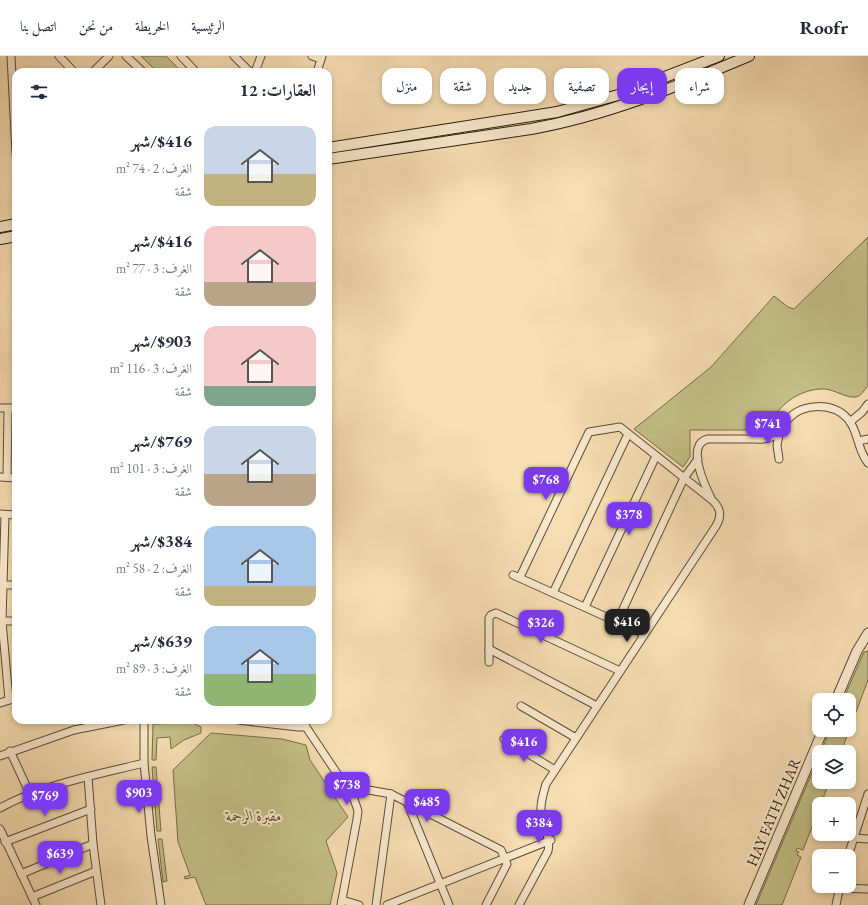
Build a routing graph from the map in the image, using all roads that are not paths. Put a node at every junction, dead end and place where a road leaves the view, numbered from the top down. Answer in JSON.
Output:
{"nodes":[{"id":1,"x":11,"y":56,"type":"edge"},
{"id":2,"x":59,"y":56,"type":"edge"},
{"id":3,"x":109,"y":56,"type":"edge"},
{"id":4,"x":126,"y":56,"type":"edge"},
{"id":5,"x":180,"y":56,"type":"edge"},
{"id":6,"x":234,"y":56,"type":"edge"},
{"id":7,"x":261,"y":56,"type":"edge"},
{"id":8,"x":312,"y":56,"type":"edge"},
{"id":9,"x":719,"y":56,"type":"edge"},
{"id":10,"x":745,"y":57,"type":"edge"},
{"id":11,"x":321,"y":58,"type":"edge"},
{"id":12,"x":70,"y":68,"type":"edge"},
{"id":13,"x":97,"y":68,"type":"edge"},
{"id":14,"x":138,"y":68,"type":"edge"},
{"id":15,"x":192,"y":68,"type":"edge"},
{"id":16,"x":246,"y":68,"type":"edge"},
{"id":17,"x":256,"y":68,"type":"edge"},
{"id":18,"x":318,"y":68,"type":"edge"},
{"id":19,"x":690,"y":68,"type":"edge"},
{"id":20,"x":720,"y":68,"type":"edge"},
{"id":21,"x":675,"y":74,"type":"edge"},
{"id":22,"x":12,"y":76,"type":"edge"},
{"id":23,"x":675,"y":86,"type":"edge"},
{"id":24,"x":542,"y":115,"type":"junction"},
{"id":25,"x":544,"y":127,"type":"junction"},
{"id":26,"x":332,"y":147,"type":"edge"},
{"id":27,"x":332,"y":158,"type":"edge"},
{"id":28,"x":12,"y":225,"type":"edge"},
{"id":29,"x":0,"y":227,"type":"edge"},
{"id":30,"x":12,"y":237,"type":"edge"},
{"id":31,"x":0,"y":239,"type":"edge"},
{"id":32,"x":868,"y":404,"type":"edge"},
{"id":33,"x":0,"y":408,"type":"edge"},
{"id":34,"x":8,"y":408,"type":"junction"},
{"id":35,"x":12,"y":408,"type":"edge"},
{"id":36,"x":850,"y":422,"type":"junction"},
{"id":37,"x":780,"y":432,"type":"junction"},
{"id":38,"x":628,"y":434,"type":"junction"},
{"id":39,"x":868,"y":439,"type":"edge"},
{"id":40,"x":859,"y":441,"type":"junction"},
{"id":41,"x":656,"y":456,"type":"junction"},
{"id":42,"x":698,"y":459,"type":"junction"},
{"id":43,"x":779,"y":459,"type":"dead end"},
{"id":44,"x":868,"y":463,"type":"edge"},
{"id":45,"x":3,"y":477,"type":"edge"},
{"id":46,"x":684,"y":478,"type":"junction"},
{"id":47,"x":712,"y":500,"type":"junction"},
{"id":48,"x":3,"y":515,"type":"edge"},
{"id":49,"x":1,"y":585,"type":"edge"},
{"id":50,"x":12,"y":585,"type":"edge"},
{"id":51,"x":553,"y":593,"type":"junction"},
{"id":52,"x":585,"y":607,"type":"junction"},
{"id":53,"x":1,"y":621,"type":"edge"},
{"id":54,"x":12,"y":621,"type":"edge"},
{"id":55,"x":617,"y":622,"type":"junction"},
{"id":56,"x":868,"y":633,"type":"edge"},
{"id":57,"x":644,"y":634,"type":"junction"},
{"id":58,"x":489,"y":649,"type":"junction"},
{"id":59,"x":489,"y":662,"type":"dead end"},
{"id":60,"x":620,"y":671,"type":"junction"},
{"id":61,"x":839,"y":693,"type":"edge"},
{"id":62,"x":12,"y":699,"type":"edge"},
{"id":63,"x":0,"y":703,"type":"edge"},
{"id":64,"x":521,"y":706,"type":"dead end"},
{"id":65,"x":597,"y":706,"type":"junction"},
{"id":66,"x":104,"y":724,"type":"edge"},
{"id":67,"x":144,"y":724,"type":"edge"},
{"id":68,"x":280,"y":724,"type":"edge"},
{"id":69,"x":302,"y":724,"type":"edge"},
{"id":70,"x":305,"y":724,"type":"edge"},
{"id":71,"x":820,"y":737,"type":"edge"},
{"id":72,"x":576,"y":738,"type":"junction"},
{"id":73,"x":504,"y":739,"type":"dead end"},
{"id":74,"x":10,"y":751,"type":"junction"},
{"id":75,"x":0,"y":756,"type":"edge"},
{"id":76,"x":144,"y":763,"type":"junction"},
{"id":77,"x":555,"y":770,"type":"junction"},
{"id":78,"x":88,"y":777,"type":"junction"},
{"id":79,"x":350,"y":793,"type":"junction"},
{"id":80,"x":30,"y":794,"type":"junction"},
{"id":81,"x":391,"y":794,"type":"junction"},
{"id":82,"x":868,"y":794,"type":"edge"},
{"id":83,"x":407,"y":802,"type":"junction"},
{"id":84,"x":0,"y":808,"type":"edge"},
{"id":85,"x":91,"y":809,"type":"junction"},
{"id":86,"x":0,"y":829,"type":"edge"},
{"id":87,"x":856,"y":832,"type":"edge"},
{"id":88,"x":856,"y":838,"type":"edge"},
{"id":89,"x":868,"y":839,"type":"edge"},
{"id":90,"x":550,"y":840,"type":"junction"},
{"id":91,"x":5,"y":842,"type":"junction"},
{"id":92,"x":93,"y":844,"type":"junction"},
{"id":93,"x":505,"y":858,"type":"junction"},
{"id":94,"x":96,"y":871,"type":"junction"},
{"id":95,"x":21,"y":874,"type":"junction"},
{"id":96,"x":440,"y":884,"type":"junction"},
{"id":97,"x":856,"y":888,"type":"edge"},
{"id":98,"x":868,"y":889,"type":"edge"},
{"id":99,"x":839,"y":893,"type":"edge"},
{"id":100,"x":32,"y":897,"type":"junction"},
{"id":101,"x":342,"y":903,"type":"edge"},
{"id":102,"x":36,"y":905,"type":"edge"},
{"id":103,"x":101,"y":905,"type":"edge"},
{"id":104,"x":161,"y":905,"type":"edge"},
{"id":105,"x":359,"y":905,"type":"edge"},
{"id":106,"x":376,"y":905,"type":"edge"},
{"id":107,"x":387,"y":905,"type":"edge"},
{"id":108,"x":449,"y":905,"type":"edge"},
{"id":109,"x":486,"y":905,"type":"edge"},
{"id":110,"x":519,"y":905,"type":"edge"},
{"id":111,"x":749,"y":905,"type":"edge"},
{"id":112,"x":836,"y":905,"type":"edge"}],
"edges":[{"from":1,"to":22,"type":"street"},
{"from":2,"to":12,"type":"street"},
{"from":3,"to":13,"type":"street"},
{"from":4,"to":14,"type":"street"},
{"from":5,"to":15,"type":"street"},
{"from":6,"to":16,"type":"street"},
{"from":7,"to":17,"type":"street"},
{"from":8,"to":11,"type":"street"},
{"from":9,"to":19,"type":"main road"},
{"from":10,"to":20,"type":"main road"},
{"from":11,"to":18,"type":"street"},
{"from":21,"to":24,"type":"main road"},
{"from":23,"to":25,"type":"main road"},
{"from":24,"to":25,"type":"main road"},
{"from":24,"to":26,"type":"main road"},
{"from":25,"to":27,"type":"main road"},
{"from":28,"to":29,"type":"main road"},
{"from":30,"to":31,"type":"main road"},
{"from":32,"to":36,"type":"street"},
{"from":33,"to":34,"type":"street"},
{"from":34,"to":35,"type":"street"},
{"from":34,"to":45,"type":"street"},
{"from":36,"to":37,"type":"street"},
{"from":36,"to":40,"type":"street"},
{"from":37,"to":42,"type":"street"},
{"from":37,"to":43,"type":"street"},
{"from":38,"to":41,"type":"street"},
{"from":38,"to":51,"type":"street"},
{"from":38,"to":51,"type":"street"},
{"from":39,"to":40,"type":"street"},
{"from":40,"to":44,"type":"street"},
{"from":41,"to":46,"type":"street"},
{"from":41,"to":52,"type":"street"},
{"from":42,"to":46,"type":"street"},
{"from":42,"to":47,"type":"street"},
{"from":46,"to":47,"type":"street"},
{"from":46,"to":55,"type":"street"},
{"from":47,"to":57,"type":"street"},
{"from":48,"to":49,"type":"street"},
{"from":49,"to":50,"type":"street"},
{"from":49,"to":53,"type":"street"},
{"from":51,"to":52,"type":"street"},
{"from":52,"to":55,"type":"street"},
{"from":53,"to":54,"type":"street"},
{"from":53,"to":62,"type":"street"},
{"from":55,"to":57,"type":"street"},
{"from":56,"to":61,"type":"street"},
{"from":57,"to":60,"type":"street"},
{"from":58,"to":59,"type":"street"},
{"from":58,"to":60,"type":"street"},
{"from":58,"to":65,"type":"street"},
{"from":60,"to":65,"type":"street"},
{"from":62,"to":63,"type":"street"},
{"from":64,"to":72,"type":"street"},
{"from":65,"to":72,"type":"street"},
{"from":66,"to":74,"type":"street"},
{"from":67,"to":76,"type":"street"},
{"from":68,"to":69,"type":"street"},
{"from":70,"to":79,"type":"street"},
{"from":71,"to":111,"type":"street","name":"HAY FATH ZHAR"},
{"from":72,"to":77,"type":"street"},
{"from":73,"to":77,"type":"street"},
{"from":74,"to":75,"type":"street"},
{"from":74,"to":80,"type":"street"},
{"from":76,"to":78,"type":"street"},
{"from":76,"to":104,"type":"street"},
{"from":77,"to":90,"type":"street"},
{"from":78,"to":80,"type":"street"},
{"from":78,"to":85,"type":"street"},
{"from":79,"to":81,"type":"street"},
{"from":79,"to":101,"type":"street"},
{"from":80,"to":84,"type":"street"},
{"from":81,"to":83,"type":"street"},
{"from":81,"to":106,"type":"street"},
{"from":82,"to":87,"type":"street"},
{"from":83,"to":93,"type":"street"},
{"from":83,"to":96,"type":"street"},
{"from":85,"to":91,"type":"street"},
{"from":85,"to":92,"type":"street"},
{"from":86,"to":91,"type":"street"},
{"from":88,"to":89,"type":"street"},
{"from":90,"to":93,"type":"street"},
{"from":90,"to":110,"type":"street"},
{"from":91,"to":95,"type":"street"},
{"from":92,"to":94,"type":"street"},
{"from":92,"to":95,"type":"street"},
{"from":93,"to":96,"type":"street"},
{"from":93,"to":109,"type":"street"},
{"from":94,"to":100,"type":"street"},
{"from":94,"to":103,"type":"street"},
{"from":95,"to":100,"type":"street"},
{"from":96,"to":107,"type":"street"},
{"from":96,"to":108,"type":"street"},
{"from":97,"to":98,"type":"street"},
{"from":99,"to":112,"type":"street"},
{"from":100,"to":102,"type":"street"},
{"from":101,"to":105,"type":"street"}]}
